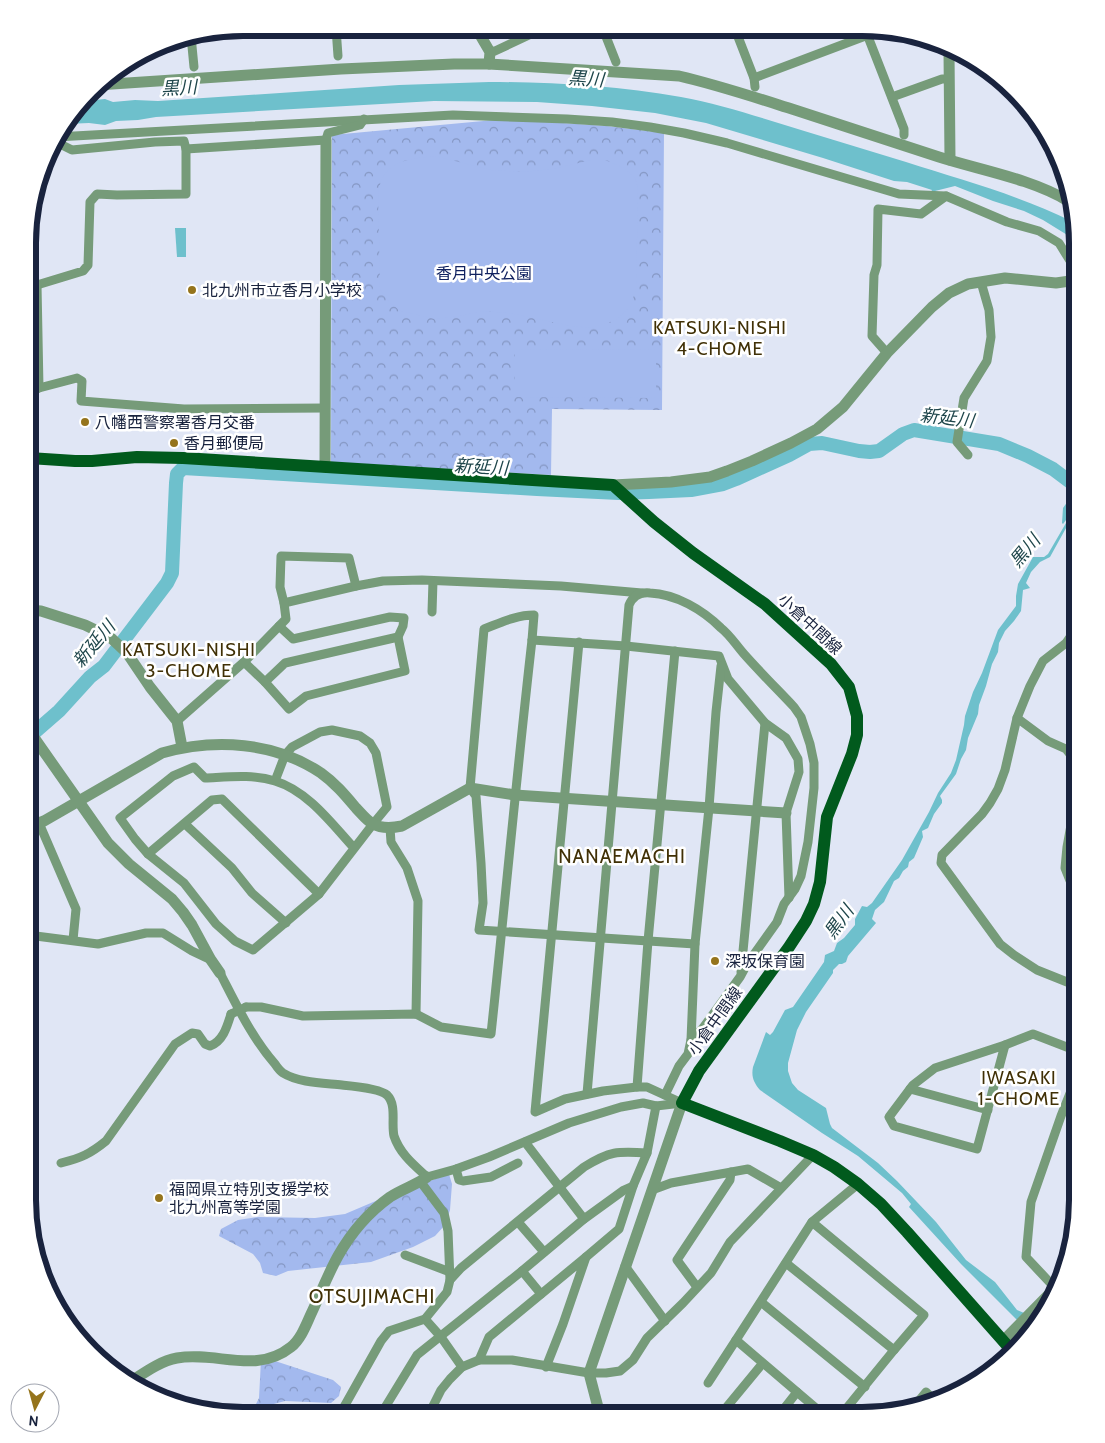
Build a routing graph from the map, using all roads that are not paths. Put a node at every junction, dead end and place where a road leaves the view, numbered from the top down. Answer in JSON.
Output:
{"nodes":[{"id":1,"x":337,"y":36,"type":"edge"},
{"id":2,"x":481,"y":36,"type":"edge"},
{"id":3,"x":527,"y":36,"type":"edge"},
{"id":4,"x":607,"y":36,"type":"edge"},
{"id":5,"x":738,"y":36,"type":"edge"},
{"id":6,"x":857,"y":36,"type":"edge"},
{"id":7,"x":868,"y":36,"type":"edge"},
{"id":8,"x":192,"y":42,"type":"edge"},
{"id":9,"x":490,"y":52,"type":"junction"},
{"id":10,"x":338,"y":56,"type":"dead end"},
{"id":11,"x":949,"y":56,"type":"edge"},
{"id":12,"x":616,"y":62,"type":"dead end"},
{"id":13,"x":489,"y":64,"type":"junction"},
{"id":14,"x":194,"y":67,"type":"dead end"},
{"id":15,"x":949,"y":79,"type":"junction"},
{"id":16,"x":111,"y":84,"type":"edge"},
{"id":17,"x":892,"y":96,"type":"junction"},
{"id":18,"x":364,"y":119,"type":"junction"},
{"id":19,"x":904,"y":135,"type":"dead end"},
{"id":20,"x":66,"y":136,"type":"edge"},
{"id":21,"x":326,"y":140,"type":"junction"},
{"id":22,"x":61,"y":145,"type":"edge"},
{"id":23,"x":186,"y":149,"type":"junction"},
{"id":24,"x":950,"y":160,"type":"junction"},
{"id":25,"x":946,"y":196,"type":"junction"},
{"id":26,"x":1064,"y":199,"type":"edge"},
{"id":27,"x":1069,"y":258,"type":"edge"},
{"id":28,"x":1069,"y":281,"type":"edge"},
{"id":29,"x":981,"y":282,"type":"junction"},
{"id":30,"x":36,"y":283,"type":"edge"},
{"id":31,"x":36,"y":336,"type":"edge"},
{"id":32,"x":887,"y":353,"type":"junction"},
{"id":33,"x":39,"y":388,"type":"junction"},
{"id":34,"x":36,"y":390,"type":"edge"},
{"id":35,"x":325,"y":408,"type":"junction"},
{"id":36,"x":968,"y":455,"type":"dead end"},
{"id":37,"x":36,"y":458,"type":"edge"},
{"id":38,"x":326,"y":467,"type":"junction"},
{"id":39,"x":613,"y":485,"type":"junction"},
{"id":40,"x":433,"y":581,"type":"junction"},
{"id":41,"x":356,"y":586,"type":"junction"},
{"id":42,"x":642,"y":592,"type":"junction"},
{"id":43,"x":284,"y":603,"type":"junction"},
{"id":44,"x":36,"y":611,"type":"edge"},
{"id":45,"x":432,"y":612,"type":"dead end"},
{"id":46,"x":279,"y":626,"type":"junction"},
{"id":47,"x":398,"y":637,"type":"junction"},
{"id":48,"x":1069,"y":639,"type":"edge"},
{"id":49,"x":532,"y":640,"type":"junction"},
{"id":50,"x":579,"y":642,"type":"junction"},
{"id":51,"x":626,"y":646,"type":"junction"},
{"id":52,"x":675,"y":651,"type":"junction"},
{"id":53,"x":244,"y":662,"type":"junction"},
{"id":54,"x":721,"y":666,"type":"junction"},
{"id":55,"x":265,"y":682,"type":"junction"},
{"id":56,"x":1017,"y":718,"type":"junction"},
{"id":57,"x":177,"y":721,"type":"junction"},
{"id":58,"x":765,"y":724,"type":"junction"},
{"id":59,"x":36,"y":740,"type":"edge"},
{"id":60,"x":182,"y":747,"type":"junction"},
{"id":61,"x":1069,"y":753,"type":"edge"},
{"id":62,"x":285,"y":755,"type":"junction"},
{"id":63,"x":275,"y":781,"type":"junction"},
{"id":64,"x":470,"y":788,"type":"junction"},
{"id":65,"x":515,"y":795,"type":"junction"},
{"id":66,"x":565,"y":799,"type":"junction"},
{"id":67,"x":79,"y":802,"type":"junction"},
{"id":68,"x":613,"y":802,"type":"junction"},
{"id":69,"x":660,"y":805,"type":"junction"},
{"id":70,"x":709,"y":808,"type":"junction"},
{"id":71,"x":756,"y":811,"type":"junction"},
{"id":72,"x":786,"y":813,"type":"junction"},
{"id":73,"x":36,"y":824,"type":"edge"},
{"id":74,"x":185,"y":824,"type":"junction"},
{"id":75,"x":373,"y":824,"type":"junction"},
{"id":76,"x":390,"y":828,"type":"junction"},
{"id":77,"x":36,"y":829,"type":"edge"},
{"id":78,"x":1069,"y":836,"type":"edge"},
{"id":79,"x":354,"y":848,"type":"junction"},
{"id":80,"x":148,"y":854,"type":"junction"},
{"id":81,"x":1069,"y":878,"type":"edge"},
{"id":82,"x":319,"y":894,"type":"junction"},
{"id":83,"x":789,"y":898,"type":"junction"},
{"id":84,"x":286,"y":923,"type":"junction"},
{"id":85,"x":502,"y":932,"type":"junction"},
{"id":86,"x":552,"y":934,"type":"junction"},
{"id":87,"x":36,"y":936,"type":"edge"},
{"id":88,"x":600,"y":938,"type":"junction"},
{"id":89,"x":73,"y":940,"type":"junction"},
{"id":90,"x":648,"y":941,"type":"junction"},
{"id":91,"x":695,"y":944,"type":"junction"},
{"id":92,"x":210,"y":960,"type":"junction"},
{"id":93,"x":220,"y":973,"type":"joint"},
{"id":94,"x":740,"y":977,"type":"junction"},
{"id":95,"x":1069,"y":983,"type":"edge"},
{"id":96,"x":416,"y":1014,"type":"junction"},
{"id":97,"x":691,"y":1040,"type":"junction"},
{"id":98,"x":1004,"y":1045,"type":"junction"},
{"id":99,"x":1069,"y":1048,"type":"edge"},
{"id":100,"x":637,"y":1086,"type":"junction"},
{"id":101,"x":910,"y":1089,"type":"junction"},
{"id":102,"x":587,"y":1094,"type":"junction"},
{"id":103,"x":665,"y":1095,"type":"junction"},
{"id":104,"x":1069,"y":1096,"type":"edge"},
{"id":105,"x":682,"y":1103,"type":"junction"},
{"id":106,"x":656,"y":1106,"type":"junction"},
{"id":107,"x":988,"y":1110,"type":"junction"},
{"id":108,"x":525,"y":1142,"type":"junction"},
{"id":109,"x":647,"y":1153,"type":"junction"},
{"id":110,"x":813,"y":1155,"type":"junction"},
{"id":111,"x":61,"y":1163,"type":"dead end"},
{"id":112,"x":518,"y":1163,"type":"dead end"},
{"id":113,"x":456,"y":1169,"type":"junction"},
{"id":114,"x":731,"y":1172,"type":"junction"},
{"id":115,"x":424,"y":1179,"type":"junction"},
{"id":116,"x":858,"y":1184,"type":"junction"},
{"id":117,"x":633,"y":1186,"type":"junction"},
{"id":118,"x":559,"y":1187,"type":"junction"},
{"id":119,"x":781,"y":1188,"type":"junction"},
{"id":120,"x":652,"y":1190,"type":"junction"},
{"id":121,"x":584,"y":1219,"type":"junction"},
{"id":122,"x":518,"y":1222,"type":"junction"},
{"id":123,"x":812,"y":1222,"type":"junction"},
{"id":124,"x":544,"y":1252,"type":"junction"},
{"id":125,"x":405,"y":1255,"type":"dead end"},
{"id":126,"x":586,"y":1257,"type":"junction"},
{"id":127,"x":786,"y":1262,"type":"junction"},
{"id":128,"x":626,"y":1266,"type":"junction"},
{"id":129,"x":522,"y":1271,"type":"junction"},
{"id":130,"x":450,"y":1276,"type":"junction"},
{"id":131,"x":1052,"y":1281,"type":"edge"},
{"id":132,"x":697,"y":1287,"type":"junction"},
{"id":133,"x":541,"y":1294,"type":"junction"},
{"id":134,"x":1043,"y":1300,"type":"edge"},
{"id":135,"x":761,"y":1302,"type":"junction"},
{"id":136,"x":425,"y":1318,"type":"junction"},
{"id":137,"x":665,"y":1321,"type":"junction"},
{"id":138,"x":441,"y":1337,"type":"junction"},
{"id":139,"x":736,"y":1340,"type":"junction"},
{"id":140,"x":1003,"y":1341,"type":"junction"},
{"id":141,"x":1008,"y":1346,"type":"edge"},
{"id":142,"x":894,"y":1350,"type":"junction"},
{"id":143,"x":479,"y":1360,"type":"junction"},
{"id":144,"x":762,"y":1364,"type":"junction"},
{"id":145,"x":462,"y":1367,"type":"junction"},
{"id":146,"x":546,"y":1367,"type":"junction"},
{"id":147,"x":589,"y":1373,"type":"junction"},
{"id":148,"x":137,"y":1378,"type":"edge"},
{"id":149,"x":708,"y":1384,"type":"dead end"},
{"id":150,"x":865,"y":1386,"type":"junction"},
{"id":151,"x":797,"y":1392,"type":"junction"},
{"id":152,"x":930,"y":1396,"type":"edge"},
{"id":153,"x":921,"y":1399,"type":"edge"},
{"id":154,"x":344,"y":1407,"type":"edge"},
{"id":155,"x":385,"y":1407,"type":"edge"},
{"id":156,"x":432,"y":1407,"type":"edge"},
{"id":157,"x":598,"y":1407,"type":"edge"},
{"id":158,"x":727,"y":1407,"type":"edge"},
{"id":159,"x":785,"y":1407,"type":"edge"},
{"id":160,"x":815,"y":1407,"type":"edge"},
{"id":161,"x":848,"y":1407,"type":"edge"}],
"edges":[{"from":1,"to":10,"type":"street"},
{"from":2,"to":9,"type":"street"},
{"from":3,"to":9,"type":"street"},
{"from":4,"to":12,"type":"street"},
{"from":5,"to":6,"type":"street"},
{"from":7,"to":17,"type":"street"},
{"from":8,"to":14,"type":"street"},
{"from":9,"to":13,"type":"street"},
{"from":11,"to":15,"type":"street"},
{"from":13,"to":16,"type":"street"},
{"from":13,"to":24,"type":"street"},
{"from":15,"to":17,"type":"street"},
{"from":15,"to":24,"type":"street"},
{"from":17,"to":19,"type":"street"},
{"from":18,"to":20,"type":"street"},
{"from":18,"to":21,"type":"street"},
{"from":18,"to":25,"type":"street"},
{"from":21,"to":23,"type":"street"},
{"from":21,"to":35,"type":"street"},
{"from":22,"to":23,"type":"street"},
{"from":23,"to":30,"type":"street"},
{"from":24,"to":26,"type":"street"},
{"from":25,"to":27,"type":"street"},
{"from":25,"to":32,"type":"street"},
{"from":28,"to":29,"type":"street"},
{"from":29,"to":32,"type":"street"},
{"from":29,"to":36,"type":"street"},
{"from":31,"to":33,"type":"street"},
{"from":32,"to":39,"type":"street"},
{"from":33,"to":34,"type":"street"},
{"from":33,"to":35,"type":"street"},
{"from":35,"to":38,"type":"street"},
{"from":37,"to":38,"type":"main road"},
{"from":38,"to":39,"type":"main road"},
{"from":39,"to":105,"type":"main road","name":"小倉中間線"},
{"from":40,"to":41,"type":"street"},
{"from":40,"to":42,"type":"street"},
{"from":40,"to":45,"type":"street"},
{"from":41,"to":43,"type":"street"},
{"from":41,"to":43,"type":"street"},
{"from":42,"to":51,"type":"street"},
{"from":42,"to":83,"type":"street"},
{"from":43,"to":46,"type":"street"},
{"from":44,"to":57,"type":"street"},
{"from":46,"to":47,"type":"street"},
{"from":46,"to":53,"type":"street"},
{"from":47,"to":55,"type":"street"},
{"from":47,"to":55,"type":"street"},
{"from":48,"to":56,"type":"street"},
{"from":49,"to":50,"type":"street"},
{"from":49,"to":64,"type":"street"},
{"from":49,"to":65,"type":"street"},
{"from":50,"to":51,"type":"street"},
{"from":50,"to":66,"type":"street"},
{"from":51,"to":52,"type":"street"},
{"from":51,"to":68,"type":"street"},
{"from":52,"to":54,"type":"street"},
{"from":52,"to":69,"type":"street"},
{"from":53,"to":55,"type":"street"},
{"from":53,"to":57,"type":"street"},
{"from":54,"to":58,"type":"street"},
{"from":54,"to":70,"type":"street"},
{"from":56,"to":61,"type":"street"},
{"from":56,"to":95,"type":"street"},
{"from":57,"to":60,"type":"street"},
{"from":58,"to":71,"type":"street"},
{"from":58,"to":72,"type":"street"},
{"from":59,"to":67,"type":"street"},
{"from":60,"to":62,"type":"street"},
{"from":60,"to":67,"type":"street"},
{"from":62,"to":63,"type":"street"},
{"from":62,"to":75,"type":"street"},
{"from":62,"to":75,"type":"street"},
{"from":63,"to":79,"type":"street"},
{"from":63,"to":80,"type":"street"},
{"from":64,"to":65,"type":"street"},
{"from":64,"to":76,"type":"street"},
{"from":64,"to":85,"type":"street"},
{"from":65,"to":66,"type":"street"},
{"from":65,"to":85,"type":"street"},
{"from":66,"to":68,"type":"street"},
{"from":66,"to":86,"type":"street"},
{"from":67,"to":73,"type":"street"},
{"from":67,"to":92,"type":"street"},
{"from":68,"to":69,"type":"street"},
{"from":68,"to":88,"type":"street"},
{"from":69,"to":70,"type":"street"},
{"from":69,"to":90,"type":"street"},
{"from":70,"to":71,"type":"street"},
{"from":70,"to":91,"type":"street"},
{"from":71,"to":72,"type":"street"},
{"from":71,"to":94,"type":"street"},
{"from":72,"to":83,"type":"street"},
{"from":74,"to":80,"type":"street"},
{"from":74,"to":82,"type":"street"},
{"from":74,"to":84,"type":"street"},
{"from":75,"to":76,"type":"street"},
{"from":75,"to":79,"type":"street"},
{"from":76,"to":96,"type":"street"},
{"from":77,"to":89,"type":"street"},
{"from":78,"to":81,"type":"street"},
{"from":79,"to":82,"type":"street"},
{"from":80,"to":84,"type":"street"},
{"from":82,"to":84,"type":"street"},
{"from":83,"to":94,"type":"street"},
{"from":85,"to":86,"type":"street"},
{"from":85,"to":96,"type":"street"},
{"from":86,"to":88,"type":"street"},
{"from":86,"to":102,"type":"street"},
{"from":87,"to":89,"type":"street"},
{"from":88,"to":90,"type":"street"},
{"from":88,"to":102,"type":"street"},
{"from":89,"to":92,"type":"street"},
{"from":90,"to":91,"type":"street"},
{"from":90,"to":100,"type":"street"},
{"from":91,"to":97,"type":"street"},
{"from":92,"to":93,"type":"street"},
{"from":93,"to":115,"type":"street"},
{"from":94,"to":97,"type":"street"},
{"from":96,"to":111,"type":"street","bridge":true},
{"from":97,"to":103,"type":"street"},
{"from":98,"to":99,"type":"street"},
{"from":98,"to":101,"type":"street"},
{"from":98,"to":107,"type":"street"},
{"from":100,"to":102,"type":"street"},
{"from":100,"to":103,"type":"street"},
{"from":101,"to":107,"type":"street"},
{"from":101,"to":107,"type":"street"},
{"from":103,"to":105,"type":"street"},
{"from":104,"to":131,"type":"street"},
{"from":105,"to":106,"type":"street"},
{"from":105,"to":110,"type":"main road"},
{"from":105,"to":120,"type":"street"},
{"from":106,"to":108,"type":"street"},
{"from":106,"to":109,"type":"street"},
{"from":108,"to":113,"type":"street"},
{"from":108,"to":118,"type":"street"},
{"from":109,"to":117,"type":"street"},
{"from":109,"to":118,"type":"street"},
{"from":110,"to":116,"type":"main road"},
{"from":110,"to":119,"type":"street"},
{"from":112,"to":113,"type":"street"},
{"from":113,"to":115,"type":"street"},
{"from":114,"to":119,"type":"street"},
{"from":114,"to":120,"type":"street"},
{"from":114,"to":132,"type":"street"},
{"from":115,"to":130,"type":"street"},
{"from":115,"to":148,"type":"street"},
{"from":116,"to":123,"type":"street"},
{"from":116,"to":140,"type":"main road"},
{"from":117,"to":121,"type":"street"},
{"from":117,"to":126,"type":"street"},
{"from":118,"to":121,"type":"street"},
{"from":118,"to":122,"type":"street"},
{"from":119,"to":132,"type":"street"},
{"from":120,"to":128,"type":"street"},
{"from":121,"to":124,"type":"street"},
{"from":122,"to":124,"type":"street"},
{"from":122,"to":130,"type":"street"},
{"from":123,"to":127,"type":"street"},
{"from":123,"to":142,"type":"street"},
{"from":124,"to":129,"type":"street"},
{"from":125,"to":130,"type":"street"},
{"from":126,"to":133,"type":"street"},
{"from":126,"to":146,"type":"street"},
{"from":127,"to":135,"type":"street"},
{"from":127,"to":142,"type":"street"},
{"from":128,"to":137,"type":"street"},
{"from":128,"to":147,"type":"street"},
{"from":129,"to":133,"type":"street"},
{"from":129,"to":138,"type":"street"},
{"from":130,"to":136,"type":"street"},
{"from":132,"to":137,"type":"street"},
{"from":133,"to":143,"type":"street"},
{"from":134,"to":140,"type":"street"},
{"from":135,"to":139,"type":"street"},
{"from":135,"to":150,"type":"street"},
{"from":136,"to":138,"type":"street"},
{"from":136,"to":154,"type":"street"},
{"from":137,"to":147,"type":"street"},
{"from":138,"to":145,"type":"street"},
{"from":138,"to":155,"type":"street"},
{"from":139,"to":144,"type":"street"},
{"from":139,"to":149,"type":"street"},
{"from":140,"to":141,"type":"main road"},
{"from":142,"to":150,"type":"street"},
{"from":143,"to":145,"type":"street"},
{"from":143,"to":146,"type":"street"},
{"from":144,"to":151,"type":"street"},
{"from":144,"to":158,"type":"street"},
{"from":145,"to":156,"type":"street"},
{"from":146,"to":147,"type":"street"},
{"from":147,"to":157,"type":"street"},
{"from":150,"to":161,"type":"street"},
{"from":151,"to":159,"type":"street"},
{"from":151,"to":160,"type":"street"},
{"from":152,"to":153,"type":"street"}]}
